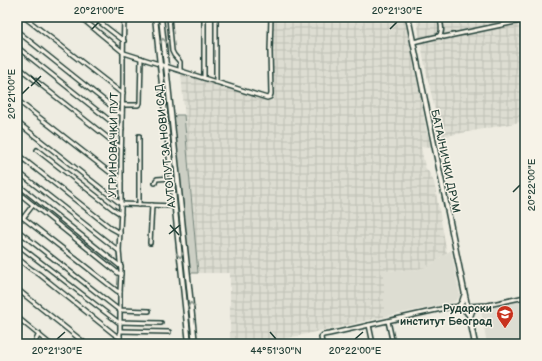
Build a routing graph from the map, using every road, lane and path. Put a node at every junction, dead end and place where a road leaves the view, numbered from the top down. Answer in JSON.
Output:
{"nodes":[{"id":1,"x":24,"y":17,"type":"edge"},
{"id":2,"x":80,"y":17,"type":"edge"},
{"id":3,"x":93,"y":17,"type":"edge"},
{"id":4,"x":124,"y":17,"type":"edge"},
{"id":5,"x":155,"y":17,"type":"edge"},
{"id":6,"x":161,"y":17,"type":"edge"},
{"id":7,"x":169,"y":17,"type":"edge"},
{"id":8,"x":204,"y":17,"type":"edge"},
{"id":9,"x":216,"y":17,"type":"edge"},
{"id":10,"x":271,"y":17,"type":"edge"},
{"id":11,"x":408,"y":17,"type":"edge"},
{"id":12,"x":440,"y":17,"type":"edge"},
{"id":13,"x":525,"y":20,"type":"edge"},
{"id":14,"x":17,"y":32,"type":"edge"},
{"id":15,"x":439,"y":36,"type":"junction"},
{"id":16,"x":124,"y":41,"type":"junction"},
{"id":17,"x":413,"y":42,"type":"junction"},
{"id":18,"x":17,"y":47,"type":"edge"},
{"id":19,"x":124,"y":52,"type":"junction"},
{"id":20,"x":142,"y":58,"type":"junction"},
{"id":21,"x":160,"y":63,"type":"junction"},
{"id":22,"x":17,"y":66,"type":"edge"},
{"id":23,"x":166,"y":66,"type":"junction"},
{"id":24,"x":180,"y":70,"type":"junction"},
{"id":25,"x":204,"y":78,"type":"junction"},
{"id":26,"x":216,"y":82,"type":"junction"},
{"id":27,"x":123,"y":93,"type":"junction"},
{"id":28,"x":17,"y":100,"type":"edge"},
{"id":29,"x":123,"y":105,"type":"junction"},
{"id":30,"x":122,"y":113,"type":"junction"},
{"id":31,"x":17,"y":122,"type":"edge"},
{"id":32,"x":122,"y":129,"type":"junction"},
{"id":33,"x":139,"y":136,"type":"dead end"},
{"id":34,"x":122,"y":147,"type":"junction"},
{"id":35,"x":37,"y":150,"type":"dead end"},
{"id":36,"x":17,"y":154,"type":"edge"},
{"id":37,"x":17,"y":171,"type":"edge"},
{"id":38,"x":172,"y":178,"type":"junction"},
{"id":39,"x":121,"y":181,"type":"junction"},
{"id":40,"x":155,"y":183,"type":"dead end"},
{"id":41,"x":17,"y":184,"type":"edge"},
{"id":42,"x":21,"y":195,"type":"dead end"},
{"id":43,"x":121,"y":204,"type":"junction"},
{"id":44,"x":33,"y":205,"type":"junction"},
{"id":45,"x":139,"y":205,"type":"junction"},
{"id":46,"x":152,"y":205,"type":"junction"},
{"id":47,"x":174,"y":206,"type":"junction"},
{"id":48,"x":17,"y":213,"type":"edge"},
{"id":49,"x":121,"y":214,"type":"junction"},
{"id":50,"x":24,"y":218,"type":"junction"},
{"id":51,"x":17,"y":230,"type":"edge"},
{"id":52,"x":120,"y":233,"type":"junction"},
{"id":53,"x":150,"y":243,"type":"dead end"},
{"id":54,"x":17,"y":244,"type":"edge"},
{"id":55,"x":119,"y":250,"type":"junction"},
{"id":56,"x":17,"y":258,"type":"edge"},
{"id":57,"x":121,"y":267,"type":"junction"},
{"id":58,"x":121,"y":274,"type":"junction"},
{"id":59,"x":17,"y":289,"type":"edge"},
{"id":60,"x":120,"y":292,"type":"junction"},
{"id":61,"x":464,"y":294,"type":"junction"},
{"id":62,"x":525,"y":297,"type":"edge"},
{"id":63,"x":460,"y":307,"type":"junction"},
{"id":64,"x":468,"y":307,"type":"junction"},
{"id":65,"x":477,"y":307,"type":"junction"},
{"id":66,"x":120,"y":310,"type":"junction"},
{"id":67,"x":149,"y":311,"type":"dead end"},
{"id":68,"x":17,"y":317,"type":"edge"},
{"id":69,"x":470,"y":318,"type":"junction"},
{"id":70,"x":388,"y":321,"type":"junction"},
{"id":71,"x":120,"y":323,"type":"junction"},
{"id":72,"x":161,"y":323,"type":"dead end"},
{"id":73,"x":369,"y":325,"type":"junction"},
{"id":74,"x":120,"y":331,"type":"junction"},
{"id":75,"x":169,"y":332,"type":"dead end"},
{"id":76,"x":39,"y":334,"type":"junction"},
{"id":77,"x":120,"y":336,"type":"junction"},
{"id":78,"x":34,"y":344,"type":"edge"},
{"id":79,"x":50,"y":344,"type":"edge"},
{"id":80,"x":86,"y":344,"type":"edge"},
{"id":81,"x":120,"y":344,"type":"edge"},
{"id":82,"x":189,"y":344,"type":"edge"},
{"id":83,"x":195,"y":344,"type":"edge"},
{"id":84,"x":322,"y":344,"type":"edge"},
{"id":85,"x":373,"y":344,"type":"edge"},
{"id":86,"x":393,"y":344,"type":"edge"},
{"id":87,"x":475,"y":344,"type":"edge"}],
"edges":[{"from":1,"to":27,"type":"street"},
{"from":2,"to":19,"type":"street"},
{"from":3,"to":16,"type":"street"},
{"from":4,"to":16,"type":"street","name":"УГРИНОВАЧКИ ПУТ"},
{"from":5,"to":21,"type":"main road","name":"АУТОПУТ ЗА НОВИ САД"},
{"from":23,"to":6,"type":"main road","name":"АУТОПУТ ЗА НОВИ САД","one_way":true},
{"from":7,"to":24,"type":"street"},
{"from":8,"to":25,"type":"street"},
{"from":9,"to":26,"type":"street"},
{"from":10,"to":26,"type":"street"},
{"from":11,"to":17,"type":"main road","name":"БАТАЈНИЧКИ ДРУМ"},
{"from":12,"to":15,"type":"street"},
{"from":13,"to":15,"type":"street"},
{"from":14,"to":30,"type":"street"},
{"from":15,"to":17,"type":"street"},
{"from":16,"to":19,"type":"street","name":"УГРИНОВАЧКИ ПУТ"},
{"from":17,"to":61,"type":"main road","name":"БАТАЈНИЧКИ ДРУМ"},
{"from":18,"to":32,"type":"street"},
{"from":19,"to":20,"type":"street"},
{"from":19,"to":27,"type":"street","name":"УГРИНОВАЧКИ ПУТ"},
{"from":20,"to":21,"type":"street"},
{"from":20,"to":29,"type":"street"},
{"from":21,"to":23,"type":"street"},
{"from":21,"to":38,"type":"main road","name":"АУТОПУТ ЗА НОВИ САД"},
{"from":22,"to":34,"type":"street"},
{"from":23,"to":24,"type":"street"},
{"from":83,"to":23,"type":"main road","name":"АУТОПУТ ЗА НОВИ САД","one_way":true},
{"from":24,"to":25,"type":"street"},
{"from":25,"to":26,"type":"street"},
{"from":27,"to":29,"type":"street","name":"УГРИНОВАЧКИ ПУТ"},
{"from":28,"to":39,"type":"street"},
{"from":29,"to":30,"type":"street","name":"УГРИНОВАЧКИ ПУТ"},
{"from":30,"to":32,"type":"street","name":"УГРИНОВАЧКИ ПУТ"},
{"from":31,"to":43,"type":"street"},
{"from":32,"to":34,"type":"street","name":"УГРИНОВАЧКИ ПУТ"},
{"from":33,"to":45,"type":"street"},
{"from":34,"to":39,"type":"street","name":"УГРИНОВАЧКИ ПУТ"},
{"from":35,"to":49,"type":"street"},
{"from":36,"to":52,"type":"street"},
{"from":37,"to":55,"type":"street"},
{"from":38,"to":40,"type":"street"},
{"from":38,"to":47,"type":"main road","name":"АУТОПУТ ЗА НОВИ САД"},
{"from":39,"to":43,"type":"street","name":"УГРИНОВАЧКИ ПУТ"},
{"from":41,"to":57,"type":"street"},
{"from":42,"to":44,"type":"street"},
{"from":43,"to":45,"type":"street"},
{"from":43,"to":49,"type":"street","name":"УГРИНОВАЧКИ ПУТ"},
{"from":44,"to":50,"type":"street"},
{"from":44,"to":58,"type":"street"},
{"from":45,"to":46,"type":"street"},
{"from":46,"to":47,"type":"street"},
{"from":46,"to":53,"type":"street"},
{"from":47,"to":82,"type":"main road","name":"АУТОПУТ ЗА НОВИ САД","one_way":true},
{"from":48,"to":50,"type":"street"},
{"from":49,"to":52,"type":"street","name":"УГРИНОВАЧКИ ПУТ"},
{"from":50,"to":60,"type":"street"},
{"from":51,"to":66,"type":"street"},
{"from":52,"to":55,"type":"street","name":"УГРИНОВАЧКИ ПУТ"},
{"from":54,"to":71,"type":"street"},
{"from":55,"to":57,"type":"street","name":"УГРИНОВАЧКИ ПУТ"},
{"from":56,"to":77,"type":"street"},
{"from":57,"to":58,"type":"street","name":"УГРИНОВАЧКИ ПУТ"},
{"from":58,"to":60,"type":"street","name":"УГРИНОВАЧКИ ПУТ"},
{"from":59,"to":80,"type":"street"},
{"from":60,"to":66,"type":"street","name":"УГРИНОВАЧКИ ПУТ"},
{"from":61,"to":63,"type":"main road"},
{"from":61,"to":64,"type":"main road","name":"БАТАЈНИЧКИ ДРУМ"},
{"from":62,"to":65,"type":"street"},
{"from":63,"to":64,"type":"street"},
{"from":63,"to":69,"type":"main road"},
{"from":63,"to":70,"type":"street"},
{"from":64,"to":65,"type":"street"},
{"from":64,"to":69,"type":"main road","name":"БАТАЈНИЧКИ ДРУМ"},
{"from":65,"to":69,"type":"main road"},
{"from":66,"to":67,"type":"street"},
{"from":66,"to":71,"type":"street","name":"УГРИНОВАЧКИ ПУТ"},
{"from":68,"to":76,"type":"street"},
{"from":69,"to":87,"type":"main road","name":"БАТАЈНИЧКИ ДРУМ"},
{"from":70,"to":73,"type":"street"},
{"from":70,"to":86,"type":"street"},
{"from":71,"to":72,"type":"street"},
{"from":71,"to":74,"type":"street","name":"УГРИНОВАЧКИ ПУТ"},
{"from":73,"to":84,"type":"street"},
{"from":73,"to":85,"type":"street"},
{"from":74,"to":75,"type":"street"},
{"from":74,"to":77,"type":"street","name":"УГРИНОВАЧКИ ПУТ"},
{"from":76,"to":78,"type":"street"},
{"from":76,"to":79,"type":"street"},
{"from":77,"to":81,"type":"street","name":"УГРИНОВАЧКИ ПУТ"}]}
